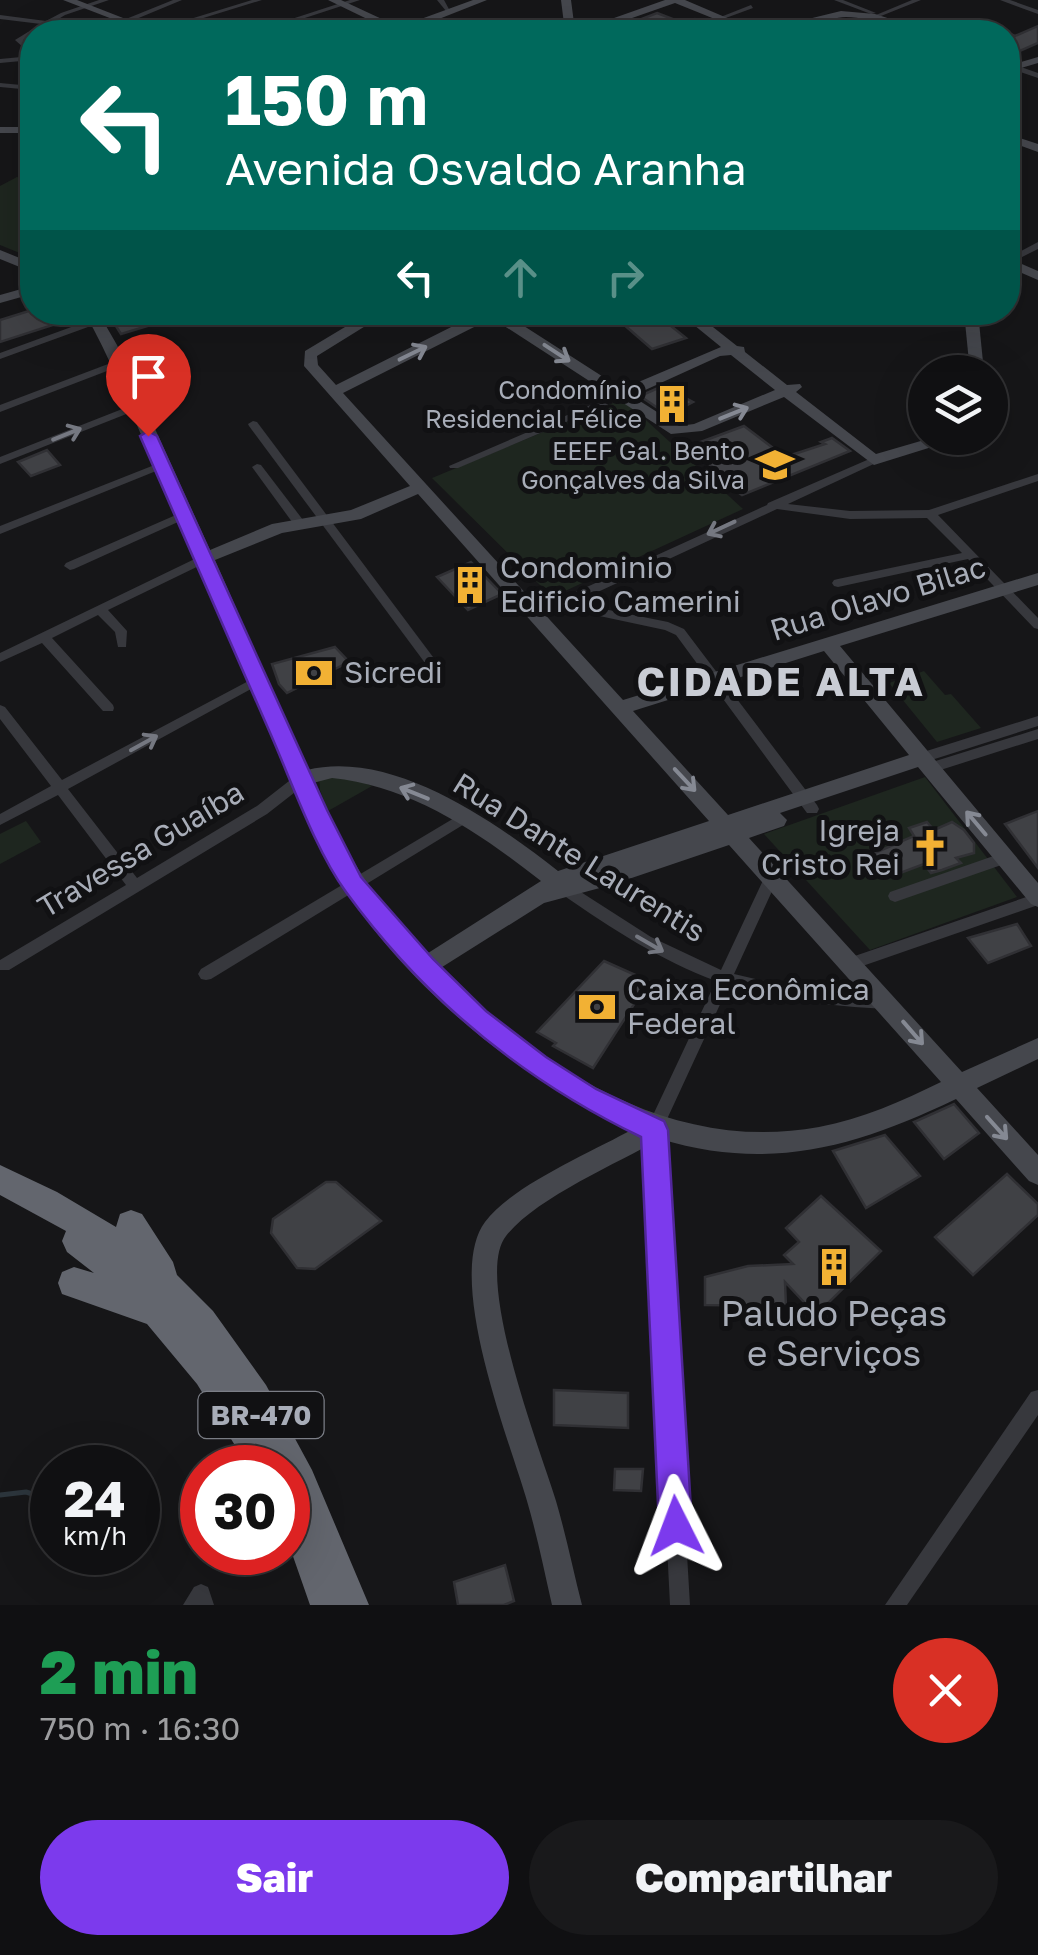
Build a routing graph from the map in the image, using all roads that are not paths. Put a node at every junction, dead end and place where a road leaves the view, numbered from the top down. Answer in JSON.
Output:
{"nodes":[{"id":1,"x":68,"y":0,"type":"edge"},
{"id":2,"x":106,"y":0,"type":"edge"},
{"id":3,"x":179,"y":0,"type":"edge"},
{"id":4,"x":259,"y":0,"type":"edge"},
{"id":5,"x":357,"y":0,"type":"edge"},
{"id":6,"x":482,"y":0,"type":"edge"},
{"id":7,"x":676,"y":0,"type":"edge"},
{"id":8,"x":838,"y":0,"type":"edge"},
{"id":9,"x":918,"y":0,"type":"edge"},
{"id":10,"x":1002,"y":0,"type":"edge"},
{"id":11,"x":338,"y":3,"type":"edge"},
{"id":12,"x":444,"y":5,"type":"edge"},
{"id":13,"x":83,"y":6,"type":"junction"},
{"id":14,"x":751,"y":7,"type":"dead end"},
{"id":15,"x":1038,"y":12,"type":"edge"},
{"id":16,"x":879,"y":15,"type":"junction"},
{"id":17,"x":721,"y":18,"type":"junction"},
{"id":18,"x":53,"y":20,"type":"edge"},
{"id":19,"x":118,"y":20,"type":"edge"},
{"id":20,"x":133,"y":20,"type":"edge"},
{"id":21,"x":193,"y":20,"type":"edge"},
{"id":22,"x":290,"y":20,"type":"edge"},
{"id":23,"x":373,"y":20,"type":"edge"},
{"id":24,"x":418,"y":20,"type":"edge"},
{"id":25,"x":616,"y":20,"type":"edge"},
{"id":26,"x":725,"y":20,"type":"edge"},
{"id":27,"x":817,"y":20,"type":"edge"},
{"id":28,"x":879,"y":20,"type":"edge"},
{"id":29,"x":893,"y":20,"type":"edge"},
{"id":30,"x":72,"y":325,"type":"edge"},
{"id":31,"x":97,"y":325,"type":"edge"},
{"id":32,"x":354,"y":325,"type":"edge"},
{"id":33,"x":468,"y":325,"type":"edge"},
{"id":34,"x":511,"y":325,"type":"edge"},
{"id":35,"x":701,"y":325,"type":"edge"},
{"id":36,"x":714,"y":325,"type":"edge"},
{"id":37,"x":972,"y":325,"type":"edge"},
{"id":38,"x":730,"y":348,"type":"junction"},
{"id":39,"x":753,"y":355,"type":"junction"},
{"id":40,"x":975,"y":355,"type":"edge"},
{"id":41,"x":0,"y":356,"type":"edge"},
{"id":42,"x":116,"y":364,"type":"junction"},
{"id":43,"x":791,"y":389,"type":"junction"},
{"id":44,"x":333,"y":392,"type":"junction"},
{"id":45,"x":621,"y":395,"type":"junction"},
{"id":46,"x":135,"y":406,"type":"junction"},
{"id":47,"x":0,"y":409,"type":"edge"},
{"id":48,"x":253,"y":424,"type":"dead end"},
{"id":49,"x":908,"y":450,"type":"edge"},
{"id":50,"x":878,"y":459,"type":"junction"},
{"id":51,"x":0,"y":460,"type":"edge"},
{"id":52,"x":162,"y":465,"type":"junction"},
{"id":53,"x":454,"y":466,"type":"dead end"},
{"id":54,"x":257,"y":468,"type":"dead end"},
{"id":55,"x":1038,"y":477,"type":"edge"},
{"id":56,"x":418,"y":488,"type":"junction"},
{"id":57,"x":771,"y":505,"type":"junction"},
{"id":58,"x":930,"y":514,"type":"junction"},
{"id":59,"x":185,"y":515,"type":"junction"},
{"id":60,"x":325,"y":522,"type":"junction"},
{"id":61,"x":299,"y":523,"type":"junction"},
{"id":62,"x":0,"y":530,"type":"edge"},
{"id":63,"x":971,"y":555,"type":"junction"},
{"id":64,"x":205,"y":558,"type":"junction"},
{"id":65,"x":70,"y":566,"type":"dead end"},
{"id":66,"x":1038,"y":579,"type":"edge"},
{"id":67,"x":838,"y":583,"type":"dead end"},
{"id":68,"x":1004,"y":589,"type":"junction"},
{"id":69,"x":560,"y":604,"type":"junction"},
{"id":70,"x":100,"y":610,"type":"junction"},
{"id":71,"x":535,"y":616,"type":"junction"},
{"id":72,"x":1038,"y":625,"type":"edge"},
{"id":73,"x":44,"y":637,"type":"junction"},
{"id":74,"x":827,"y":643,"type":"junction"},
{"id":75,"x":122,"y":644,"type":"dead end"},
{"id":76,"x":0,"y":658,"type":"edge"},
{"id":77,"x":435,"y":668,"type":"dead end"},
{"id":78,"x":716,"y":678,"type":"junction"},
{"id":79,"x":260,"y":679,"type":"junction"},
{"id":80,"x":108,"y":708,"type":"dead end"},
{"id":81,"x":619,"y":708,"type":"junction"},
{"id":82,"x":0,"y":710,"type":"edge"},
{"id":83,"x":1038,"y":721,"type":"edge"},
{"id":84,"x":1038,"y":734,"type":"edge"},
{"id":85,"x":926,"y":763,"type":"junction"},
{"id":86,"x":302,"y":778,"type":"junction"},
{"id":87,"x":59,"y":790,"type":"junction"},
{"id":88,"x":808,"y":803,"type":"junction"},
{"id":89,"x":466,"y":816,"type":"junction"},
{"id":90,"x":0,"y":820,"type":"edge"},
{"id":91,"x":730,"y":828,"type":"junction"},
{"id":92,"x":1004,"y":858,"type":"junction"},
{"id":93,"x":772,"y":876,"type":"junction"},
{"id":94,"x":353,"y":884,"type":"junction"},
{"id":95,"x":135,"y":886,"type":"junction"},
{"id":96,"x":555,"y":889,"type":"junction"},
{"id":97,"x":895,"y":896,"type":"dead end"},
{"id":98,"x":1038,"y":899,"type":"edge"},
{"id":99,"x":852,"y":964,"type":"junction"},
{"id":100,"x":4,"y":965,"type":"dead end"},
{"id":101,"x":424,"y":966,"type":"junction"},
{"id":102,"x":206,"y":974,"type":"dead end"},
{"id":103,"x":723,"y":978,"type":"junction"},
{"id":104,"x":886,"y":1002,"type":"junction"},
{"id":105,"x":1038,"y":1048,"type":"edge"},
{"id":106,"x":957,"y":1083,"type":"junction"},
{"id":107,"x":654,"y":1130,"type":"junction"},
{"id":108,"x":1038,"y":1173,"type":"edge"},
{"id":109,"x":0,"y":1180,"type":"edge"},
{"id":110,"x":0,"y":1198,"type":"edge"},
{"id":111,"x":132,"y":1225,"type":"dead end"},
{"id":112,"x":74,"y":1284,"type":"dead end"},
{"id":113,"x":169,"y":1303,"type":"junction"},
{"id":114,"x":1038,"y":1399,"type":"edge"},
{"id":115,"x":256,"y":1445,"type":"edge"},
{"id":116,"x":310,"y":1556,"type":"edge"},
{"id":117,"x":193,"y":1605,"type":"edge"},
{"id":118,"x":204,"y":1605,"type":"edge"},
{"id":119,"x":330,"y":1605,"type":"edge"},
{"id":120,"x":350,"y":1605,"type":"edge"},
{"id":121,"x":567,"y":1605,"type":"edge"},
{"id":122,"x":680,"y":1605,"type":"edge"},
{"id":123,"x":895,"y":1605,"type":"edge"}],
"edges":[{"from":1,"to":13,"type":"main road"},
{"from":2,"to":13,"type":"street"},
{"from":3,"to":20,"type":"street"},
{"from":4,"to":21,"type":"street"},
{"from":5,"to":11,"type":"street"},
{"from":6,"to":12,"type":"main road"},
{"from":7,"to":17,"type":"main road"},
{"from":7,"to":25,"type":"main road"},
{"from":8,"to":16,"type":"street"},
{"from":9,"to":16,"type":"street"},
{"from":10,"to":15,"type":"street"},
{"from":11,"to":22,"type":"street"},
{"from":11,"to":23,"type":"main road"},
{"from":12,"to":24,"type":"main road"},
{"from":13,"to":18,"type":"street"},
{"from":13,"to":19,"type":"main road"},
{"from":14,"to":17,"type":"street"},
{"from":16,"to":27,"type":"main road"},
{"from":16,"to":28,"type":"main road"},
{"from":16,"to":29,"type":"main road"},
{"from":17,"to":26,"type":"main road"},
{"from":30,"to":41,"type":"street"},
{"from":31,"to":42,"type":"main road"},
{"from":32,"to":44,"type":"main road"},
{"from":44,"to":33,"type":"main road","one_way":true},
{"from":34,"to":45,"type":"main road","one_way":true},
{"from":35,"to":38,"type":"main road"},
{"from":36,"to":39,"type":"main road"},
{"from":37,"to":40,"type":"main road"},
{"from":38,"to":39,"type":"main road"},
{"from":38,"to":43,"type":"main road"},
{"from":38,"to":45,"type":"main road"},
{"from":39,"to":43,"type":"main road"},
{"from":42,"to":46,"type":"main road"},
{"from":42,"to":47,"type":"street"},
{"from":45,"to":43,"type":"main road","one_way":true},
{"from":43,"to":50,"type":"main road"},
{"from":44,"to":56,"type":"main road"},
{"from":45,"to":53,"type":"street"},
{"from":51,"to":46,"type":"street","one_way":true},
{"from":46,"to":52,"type":"main road"},
{"from":48,"to":60,"type":"street"},
{"from":49,"to":50,"type":"main road"},
{"from":50,"to":57,"type":"street"},
{"from":52,"to":59,"type":"main road"},
{"from":52,"to":62,"type":"street"},
{"from":54,"to":61,"type":"street"},
{"from":55,"to":58,"type":"street"},
{"from":56,"to":60,"type":"main road"},
{"from":56,"to":71,"type":"main road"},
{"from":57,"to":58,"type":"street"},
{"from":57,"to":69,"type":"street","one_way":true},
{"from":58,"to":63,"type":"street"},
{"from":59,"to":64,"type":"main road"},
{"from":59,"to":65,"type":"street"},
{"from":60,"to":61,"type":"main road"},
{"from":60,"to":77,"type":"street"},
{"from":61,"to":64,"type":"main road"},
{"from":63,"to":67,"type":"street"},
{"from":63,"to":68,"type":"street"},
{"from":64,"to":70,"type":"street"},
{"from":64,"to":79,"type":"main road"},
{"from":66,"to":68,"type":"main road","name":"Rua Olavo Bilac"},
{"from":68,"to":72,"type":"street"},
{"from":68,"to":74,"type":"main road","name":"Rua Olavo Bilac"},
{"from":69,"to":71,"type":"street"},
{"from":69,"to":78,"type":"street"},
{"from":70,"to":73,"type":"street"},
{"from":70,"to":75,"type":"street"},
{"from":71,"to":81,"type":"main road"},
{"from":73,"to":76,"type":"street"},
{"from":73,"to":80,"type":"street"},
{"from":74,"to":78,"type":"main road","name":"Rua Olavo Bilac"},
{"from":74,"to":85,"type":"main road"},
{"from":78,"to":81,"type":"main road","name":"Rua Olavo Bilac"},
{"from":78,"to":88,"type":"street"},
{"from":79,"to":86,"type":"main road"},
{"from":87,"to":79,"type":"street","one_way":true},
{"from":81,"to":91,"type":"main road","one_way":true},
{"from":82,"to":87,"type":"street"},
{"from":83,"to":85,"type":"street"},
{"from":84,"to":85,"type":"street"},
{"from":85,"to":88,"type":"main road"},
{"from":92,"to":85,"type":"main road","one_way":true},
{"from":89,"to":86,"type":"main road","name":"Rua Dante Laurentis","one_way":true},
{"from":86,"to":94,"type":"main road"},
{"from":86,"to":95,"type":"street","name":"Travessa Guaíba"},
{"from":87,"to":90,"type":"street"},
{"from":87,"to":95,"type":"street"},
{"from":88,"to":91,"type":"main road"},
{"from":89,"to":94,"type":"street"},
{"from":89,"to":96,"type":"main road","name":"Rua Dante Laurentis"},
{"from":91,"to":93,"type":"main road"},
{"from":91,"to":96,"type":"main road"},
{"from":92,"to":97,"type":"street"},
{"from":92,"to":98,"type":"main road"},
{"from":93,"to":99,"type":"main road"},
{"from":93,"to":103,"type":"street"},
{"from":94,"to":101,"type":"main road"},
{"from":94,"to":102,"type":"street"},
{"from":95,"to":100,"type":"street","name":"Travessa Guaíba"},
{"from":96,"to":101,"type":"main road"},
{"from":96,"to":103,"type":"street","name":"Rua Dante Laurentis","one_way":true},
{"from":98,"to":99,"type":"street"},
{"from":99,"to":104,"type":"main road"},
{"from":101,"to":107,"type":"main road"},
{"from":103,"to":104,"type":"street","name":"Rua Dante Laurentis"},
{"from":103,"to":107,"type":"street"},
{"from":104,"to":106,"type":"main road","one_way":true},
{"from":105,"to":106,"type":"main road"},
{"from":106,"to":107,"type":"main road"},
{"from":106,"to":108,"type":"main road","one_way":true},
{"from":107,"to":121,"type":"main road"},
{"from":107,"to":122,"type":"street"},
{"from":109,"to":113,"type":"highway","number":"BR-470"},
{"from":110,"to":113,"type":"highway","number":"BR-470"},
{"from":111,"to":113,"type":"highway"},
{"from":112,"to":113,"type":"highway"},
{"from":113,"to":115,"type":"highway","number":"BR-470"},
{"from":113,"to":120,"type":"highway","number":"BR-470"},
{"from":114,"to":123,"type":"street"},
{"from":116,"to":119,"type":"highway"},
{"from":117,"to":118,"type":"street"}]}
